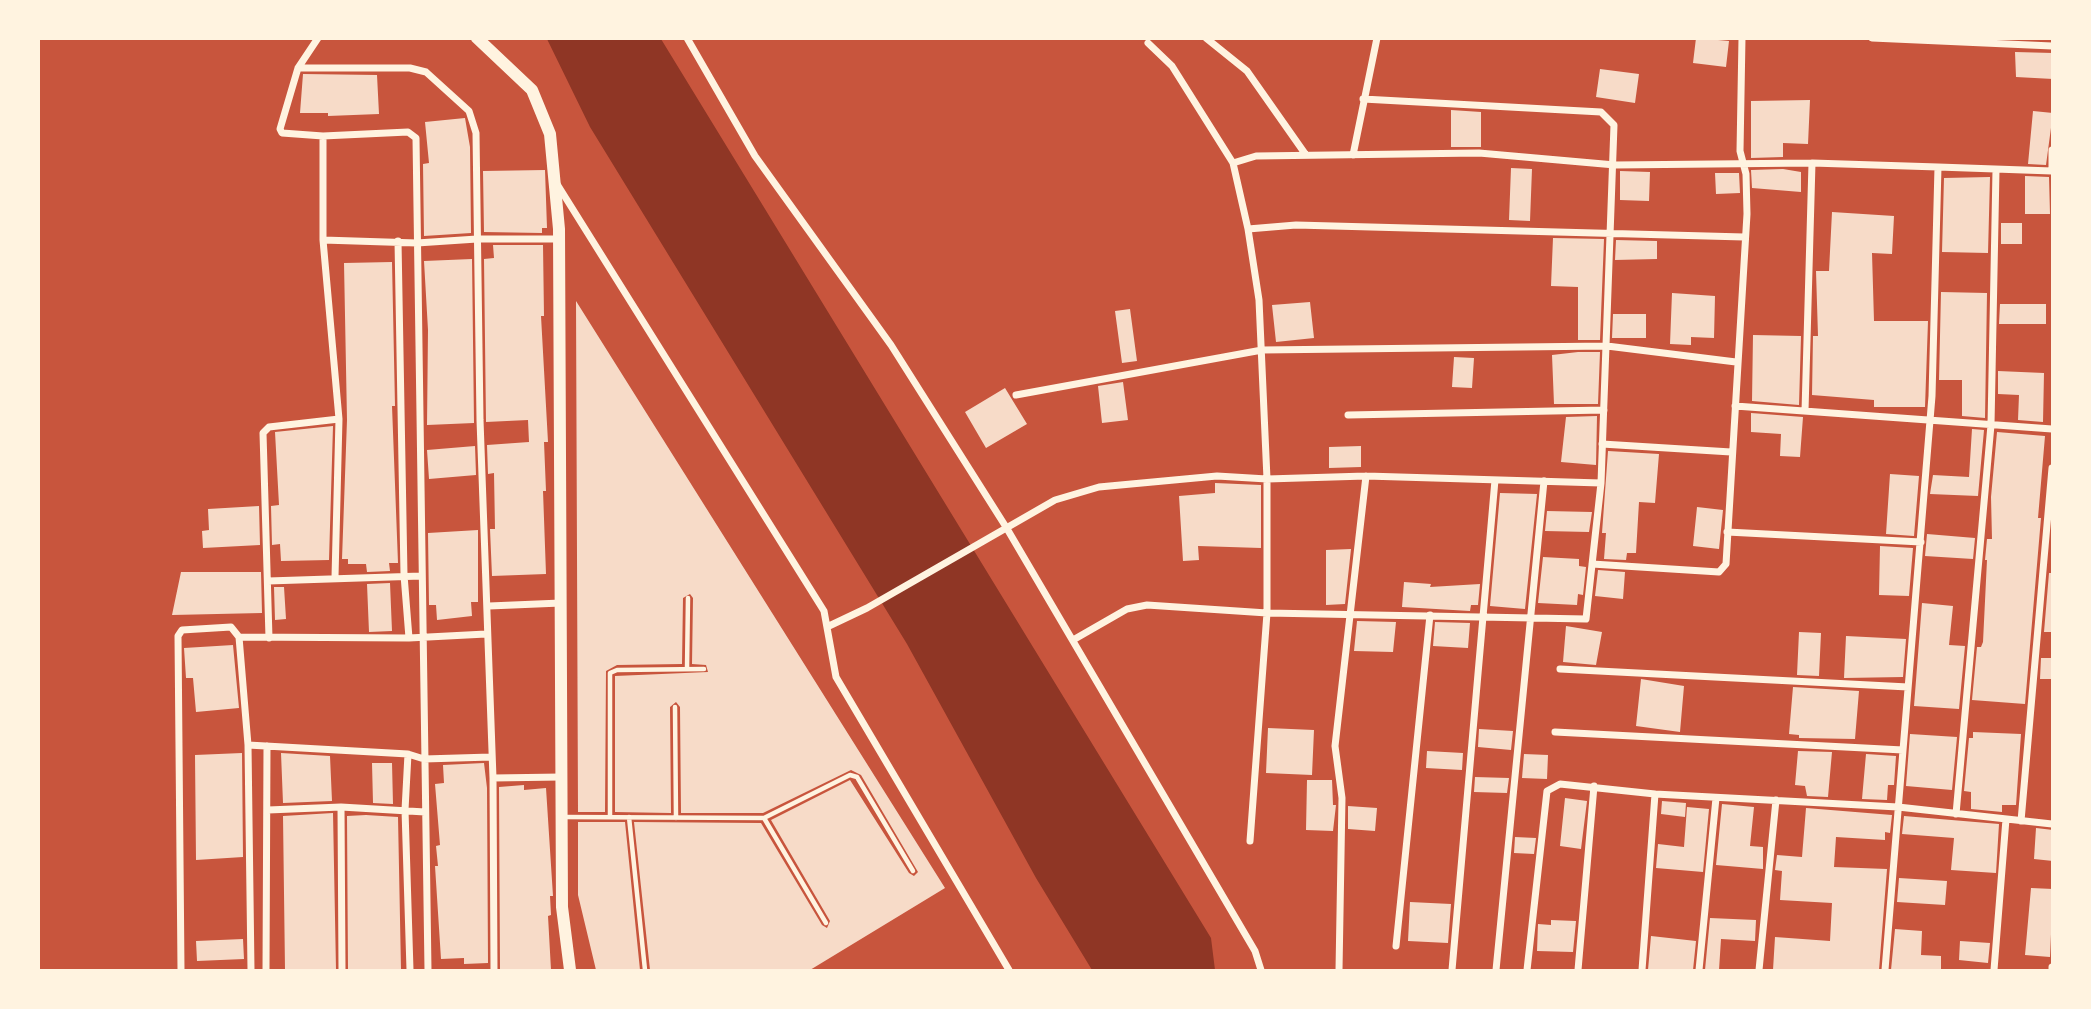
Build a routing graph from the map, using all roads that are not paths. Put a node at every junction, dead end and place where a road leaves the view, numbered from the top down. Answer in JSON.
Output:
{"nodes":[{"id":1,"x":318,"y":38,"type":"edge"},
{"id":2,"x":477,"y":38,"type":"edge"},
{"id":3,"x":687,"y":38,"type":"edge"},
{"id":4,"x":1206,"y":38,"type":"edge"},
{"id":5,"x":1377,"y":38,"type":"edge"},
{"id":6,"x":1742,"y":38,"type":"edge"},
{"id":7,"x":1872,"y":38,"type":"edge"},
{"id":8,"x":1148,"y":43,"type":"dead end"},
{"id":9,"x":2053,"y":46,"type":"edge"},
{"id":10,"x":298,"y":68,"type":"junction"},
{"id":11,"x":1363,"y":99,"type":"junction"},
{"id":12,"x":323,"y":136,"type":"junction"},
{"id":13,"x":2053,"y":150,"type":"edge"},
{"id":14,"x":1306,"y":155,"type":"junction"},
{"id":15,"x":1353,"y":155,"type":"junction"},
{"id":16,"x":1233,"y":163,"type":"junction"},
{"id":17,"x":1812,"y":163,"type":"junction"},
{"id":18,"x":1615,"y":164,"type":"junction"},
{"id":19,"x":1744,"y":164,"type":"junction"},
{"id":20,"x":1938,"y":167,"type":"junction"},
{"id":21,"x":1996,"y":170,"type":"junction"},
{"id":22,"x":2053,"y":171,"type":"edge"},
{"id":23,"x":555,"y":180,"type":"junction"},
{"id":24,"x":1248,"y":229,"type":"junction"},
{"id":25,"x":1611,"y":233,"type":"junction"},
{"id":26,"x":1744,"y":237,"type":"junction"},
{"id":27,"x":477,"y":239,"type":"junction"},
{"id":28,"x":559,"y":239,"type":"junction"},
{"id":29,"x":323,"y":240,"type":"junction"},
{"id":30,"x":398,"y":241,"type":"junction"},
{"id":31,"x":417,"y":243,"type":"junction"},
{"id":32,"x":1607,"y":346,"type":"junction"},
{"id":33,"x":1262,"y":350,"type":"junction"},
{"id":34,"x":1736,"y":362,"type":"junction"},
{"id":35,"x":1016,"y":395,"type":"dead end"},
{"id":36,"x":1735,"y":406,"type":"junction"},
{"id":37,"x":1604,"y":410,"type":"junction"},
{"id":38,"x":1805,"y":411,"type":"junction"},
{"id":39,"x":1348,"y":415,"type":"dead end"},
{"id":40,"x":339,"y":419,"type":"junction"},
{"id":41,"x":1930,"y":422,"type":"junction"},
{"id":42,"x":1992,"y":425,"type":"junction"},
{"id":43,"x":2053,"y":429,"type":"edge"},
{"id":44,"x":1602,"y":444,"type":"junction"},
{"id":45,"x":1731,"y":453,"type":"junction"},
{"id":46,"x":2053,"y":468,"type":"edge"},
{"id":47,"x":1366,"y":476,"type":"junction"},
{"id":48,"x":1267,"y":479,"type":"junction"},
{"id":49,"x":1495,"y":480,"type":"junction"},
{"id":50,"x":1544,"y":481,"type":"junction"},
{"id":51,"x":1601,"y":483,"type":"junction"},
{"id":52,"x":1006,"y":527,"type":"junction"},
{"id":53,"x":1727,"y":532,"type":"junction"},
{"id":54,"x":1921,"y":542,"type":"junction"},
{"id":55,"x":1592,"y":564,"type":"junction"},
{"id":56,"x":404,"y":575,"type":"junction"},
{"id":57,"x":421,"y":576,"type":"junction"},
{"id":58,"x":335,"y":577,"type":"junction"},
{"id":59,"x":268,"y":581,"type":"junction"},
{"id":60,"x":688,"y":597,"type":"dead end"},
{"id":61,"x":561,"y":603,"type":"junction"},
{"id":62,"x":489,"y":606,"type":"junction"},
{"id":63,"x":1267,"y":613,"type":"junction"},
{"id":64,"x":1352,"y":613,"type":"junction"},
{"id":65,"x":1430,"y":615,"type":"junction"},
{"id":66,"x":1483,"y":617,"type":"junction"},
{"id":67,"x":1532,"y":618,"type":"junction"},
{"id":68,"x":829,"y":626,"type":"junction"},
{"id":69,"x":486,"y":634,"type":"junction"},
{"id":70,"x":239,"y":637,"type":"junction"},
{"id":71,"x":268,"y":638,"type":"junction"},
{"id":72,"x":408,"y":638,"type":"junction"},
{"id":73,"x":422,"y":638,"type":"junction"},
{"id":74,"x":1073,"y":640,"type":"junction"},
{"id":75,"x":1560,"y":669,"type":"dead end"},
{"id":76,"x":687,"y":670,"type":"junction"},
{"id":77,"x":704,"y":670,"type":"dead end"},
{"id":78,"x":1908,"y":687,"type":"junction"},
{"id":79,"x":675,"y":707,"type":"dead end"},
{"id":80,"x":1555,"y":732,"type":"dead end"},
{"id":81,"x":248,"y":745,"type":"junction"},
{"id":82,"x":267,"y":746,"type":"junction"},
{"id":83,"x":1903,"y":750,"type":"junction"},
{"id":84,"x":408,"y":754,"type":"junction"},
{"id":85,"x":491,"y":757,"type":"junction"},
{"id":86,"x":424,"y":758,"type":"junction"},
{"id":87,"x":561,"y":777,"type":"junction"},
{"id":88,"x":493,"y":778,"type":"junction"},
{"id":89,"x":1594,"y":786,"type":"junction"},
{"id":90,"x":1655,"y":794,"type":"junction"},
{"id":91,"x":1716,"y":798,"type":"junction"},
{"id":92,"x":1776,"y":800,"type":"junction"},
{"id":93,"x":341,"y":807,"type":"junction"},
{"id":94,"x":1898,"y":807,"type":"junction"},
{"id":95,"x":268,"y":810,"type":"junction"},
{"id":96,"x":405,"y":810,"type":"junction"},
{"id":97,"x":425,"y":812,"type":"junction"},
{"id":98,"x":1956,"y":814,"type":"junction"},
{"id":99,"x":562,"y":817,"type":"junction"},
{"id":100,"x":610,"y":817,"type":"junction"},
{"id":101,"x":629,"y":817,"type":"junction"},
{"id":102,"x":676,"y":818,"type":"junction"},
{"id":103,"x":764,"y":818,"type":"junction"},
{"id":104,"x":2006,"y":819,"type":"junction"},
{"id":105,"x":2021,"y":821,"type":"junction"},
{"id":106,"x":2053,"y":824,"type":"edge"},
{"id":107,"x":1250,"y":841,"type":"dead end"},
{"id":108,"x":914,"y":871,"type":"dead end"},
{"id":109,"x":826,"y":923,"type":"dead end"},
{"id":110,"x":1396,"y":946,"type":"dead end"},
{"id":111,"x":181,"y":971,"type":"edge"},
{"id":112,"x":251,"y":971,"type":"edge"},
{"id":113,"x":266,"y":971,"type":"edge"},
{"id":114,"x":342,"y":971,"type":"edge"},
{"id":115,"x":410,"y":971,"type":"edge"},
{"id":116,"x":428,"y":971,"type":"edge"},
{"id":117,"x":494,"y":971,"type":"edge"},
{"id":118,"x":570,"y":971,"type":"edge"},
{"id":119,"x":645,"y":971,"type":"edge"},
{"id":120,"x":1009,"y":971,"type":"edge"},
{"id":121,"x":1261,"y":971,"type":"edge"},
{"id":122,"x":1339,"y":971,"type":"edge"},
{"id":123,"x":1452,"y":971,"type":"edge"},
{"id":124,"x":1496,"y":971,"type":"edge"},
{"id":125,"x":1527,"y":971,"type":"edge"},
{"id":126,"x":1578,"y":971,"type":"edge"},
{"id":127,"x":1642,"y":971,"type":"edge"},
{"id":128,"x":1699,"y":971,"type":"edge"},
{"id":129,"x":1759,"y":971,"type":"edge"},
{"id":130,"x":1885,"y":971,"type":"edge"},
{"id":131,"x":1994,"y":971,"type":"edge"}],
"edges":[{"from":1,"to":10,"type":"street"},
{"from":2,"to":23,"type":"street"},
{"from":3,"to":52,"type":"street"},
{"from":4,"to":14,"type":"street"},
{"from":5,"to":11,"type":"street"},
{"from":6,"to":19,"type":"street"},
{"from":7,"to":9,"type":"street"},
{"from":8,"to":16,"type":"street"},
{"from":10,"to":12,"type":"street"},
{"from":10,"to":27,"type":"street"},
{"from":11,"to":15,"type":"street"},
{"from":11,"to":18,"type":"street"},
{"from":12,"to":29,"type":"street"},
{"from":12,"to":31,"type":"street"},
{"from":13,"to":22,"type":"street"},
{"from":14,"to":15,"type":"street"},
{"from":14,"to":16,"type":"street"},
{"from":15,"to":18,"type":"street"},
{"from":16,"to":24,"type":"street"},
{"from":17,"to":19,"type":"street"},
{"from":17,"to":20,"type":"street"},
{"from":17,"to":38,"type":"street"},
{"from":18,"to":19,"type":"street"},
{"from":18,"to":25,"type":"street"},
{"from":19,"to":26,"type":"street"},
{"from":20,"to":21,"type":"street"},
{"from":20,"to":41,"type":"street"},
{"from":21,"to":22,"type":"street"},
{"from":21,"to":42,"type":"street"},
{"from":23,"to":28,"type":"street"},
{"from":23,"to":68,"type":"street"},
{"from":24,"to":25,"type":"street"},
{"from":24,"to":33,"type":"street"},
{"from":25,"to":26,"type":"street"},
{"from":25,"to":32,"type":"street"},
{"from":26,"to":34,"type":"street"},
{"from":27,"to":28,"type":"street"},
{"from":27,"to":31,"type":"street"},
{"from":27,"to":62,"type":"street"},
{"from":28,"to":61,"type":"street"},
{"from":29,"to":30,"type":"street"},
{"from":29,"to":40,"type":"street"},
{"from":30,"to":31,"type":"street"},
{"from":30,"to":56,"type":"street"},
{"from":31,"to":57,"type":"street"},
{"from":32,"to":33,"type":"street"},
{"from":32,"to":34,"type":"street"},
{"from":32,"to":37,"type":"street"},
{"from":33,"to":35,"type":"street"},
{"from":33,"to":48,"type":"street"},
{"from":34,"to":36,"type":"street"},
{"from":36,"to":38,"type":"street"},
{"from":36,"to":45,"type":"street"},
{"from":37,"to":39,"type":"street"},
{"from":37,"to":44,"type":"street"},
{"from":38,"to":41,"type":"street"},
{"from":40,"to":58,"type":"street"},
{"from":40,"to":59,"type":"street"},
{"from":41,"to":42,"type":"street"},
{"from":41,"to":54,"type":"street"},
{"from":42,"to":43,"type":"street"},
{"from":42,"to":98,"type":"street"},
{"from":44,"to":45,"type":"street"},
{"from":44,"to":51,"type":"street"},
{"from":45,"to":53,"type":"street"},
{"from":46,"to":105,"type":"street"},
{"from":47,"to":48,"type":"street"},
{"from":47,"to":49,"type":"street"},
{"from":47,"to":64,"type":"street"},
{"from":48,"to":52,"type":"street"},
{"from":48,"to":63,"type":"street"},
{"from":49,"to":50,"type":"street"},
{"from":49,"to":66,"type":"street"},
{"from":50,"to":51,"type":"street"},
{"from":50,"to":67,"type":"street"},
{"from":51,"to":55,"type":"street"},
{"from":52,"to":68,"type":"street"},
{"from":52,"to":74,"type":"street"},
{"from":53,"to":54,"type":"street"},
{"from":53,"to":55,"type":"street"},
{"from":54,"to":78,"type":"street"},
{"from":55,"to":67,"type":"street"},
{"from":56,"to":57,"type":"street"},
{"from":56,"to":58,"type":"street"},
{"from":56,"to":72,"type":"street"},
{"from":57,"to":73,"type":"street"},
{"from":58,"to":59,"type":"street"},
{"from":59,"to":71,"type":"street"},
{"from":60,"to":76,"type":"lane"},
{"from":61,"to":62,"type":"street"},
{"from":61,"to":87,"type":"street"},
{"from":62,"to":69,"type":"street"},
{"from":63,"to":64,"type":"street"},
{"from":63,"to":74,"type":"street"},
{"from":63,"to":107,"type":"street"},
{"from":64,"to":65,"type":"street"},
{"from":64,"to":122,"type":"street"},
{"from":65,"to":66,"type":"street"},
{"from":65,"to":110,"type":"street"},
{"from":66,"to":67,"type":"street"},
{"from":66,"to":123,"type":"street"},
{"from":67,"to":124,"type":"street"},
{"from":68,"to":120,"type":"street"},
{"from":69,"to":73,"type":"street"},
{"from":69,"to":85,"type":"street"},
{"from":70,"to":71,"type":"street"},
{"from":70,"to":81,"type":"street"},
{"from":70,"to":111,"type":"street"},
{"from":71,"to":72,"type":"street"},
{"from":72,"to":73,"type":"street"},
{"from":73,"to":86,"type":"street"},
{"from":74,"to":121,"type":"street"},
{"from":75,"to":78,"type":"street"},
{"from":76,"to":77,"type":"lane"},
{"from":76,"to":100,"type":"lane"},
{"from":78,"to":83,"type":"street"},
{"from":79,"to":102,"type":"lane"},
{"from":80,"to":83,"type":"street"},
{"from":81,"to":82,"type":"street"},
{"from":81,"to":112,"type":"street"},
{"from":82,"to":84,"type":"street"},
{"from":82,"to":95,"type":"street"},
{"from":83,"to":94,"type":"street"},
{"from":84,"to":86,"type":"street"},
{"from":84,"to":96,"type":"street"},
{"from":85,"to":86,"type":"street"},
{"from":85,"to":88,"type":"street"},
{"from":86,"to":97,"type":"street"},
{"from":87,"to":88,"type":"street"},
{"from":87,"to":99,"type":"street"},
{"from":88,"to":117,"type":"street"},
{"from":89,"to":90,"type":"street"},
{"from":89,"to":125,"type":"street"},
{"from":89,"to":126,"type":"street"},
{"from":90,"to":91,"type":"street"},
{"from":90,"to":127,"type":"street"},
{"from":91,"to":92,"type":"street"},
{"from":91,"to":128,"type":"street"},
{"from":92,"to":94,"type":"street"},
{"from":92,"to":129,"type":"street"},
{"from":93,"to":95,"type":"street"},
{"from":93,"to":96,"type":"street"},
{"from":93,"to":114,"type":"street"},
{"from":94,"to":98,"type":"street"},
{"from":94,"to":130,"type":"street"},
{"from":95,"to":113,"type":"street"},
{"from":96,"to":97,"type":"street"},
{"from":96,"to":115,"type":"street"},
{"from":97,"to":116,"type":"street"},
{"from":98,"to":104,"type":"street"},
{"from":99,"to":100,"type":"lane"},
{"from":99,"to":118,"type":"street"},
{"from":100,"to":101,"type":"lane"},
{"from":101,"to":102,"type":"lane"},
{"from":101,"to":119,"type":"lane"},
{"from":102,"to":103,"type":"lane"},
{"from":103,"to":108,"type":"lane"},
{"from":103,"to":109,"type":"lane"},
{"from":104,"to":105,"type":"street"},
{"from":104,"to":131,"type":"street"},
{"from":105,"to":106,"type":"street"}]}
